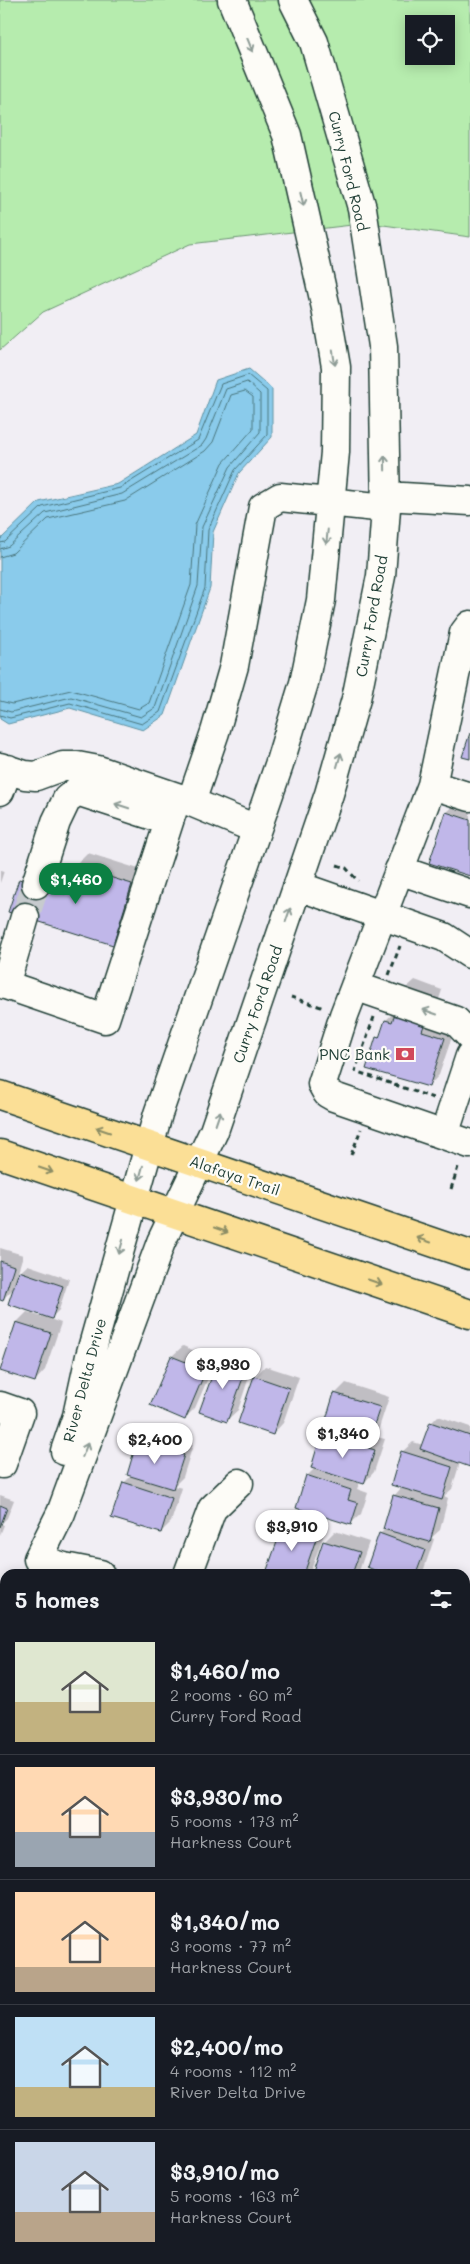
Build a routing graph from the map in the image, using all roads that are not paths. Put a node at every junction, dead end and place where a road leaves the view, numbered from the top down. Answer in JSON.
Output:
{"nodes":[{"id":1,"x":232,"y":0,"type":"edge"},
{"id":2,"x":293,"y":0,"type":"edge"},
{"id":3,"x":470,"y":501,"type":"edge"},
{"id":4,"x":386,"y":502,"type":"junction"},
{"id":5,"x":331,"y":503,"type":"junction"},
{"id":6,"x":470,"y":625,"type":"edge"},
{"id":7,"x":3,"y":776,"type":"edge"},
{"id":8,"x":432,"y":785,"type":"junction"},
{"id":9,"x":470,"y":797,"type":"edge"},
{"id":10,"x":179,"y":807,"type":"junction"},
{"id":11,"x":256,"y":829,"type":"junction"},
{"id":12,"x":399,"y":870,"type":"junction"},
{"id":13,"x":36,"y":884,"type":"tunnel mouth"},
{"id":14,"x":298,"y":886,"type":"junction"},
{"id":15,"x":470,"y":894,"type":"edge"},
{"id":16,"x":381,"y":915,"type":"junction"},
{"id":17,"x":25,"y":917,"type":"tunnel mouth"},
{"id":18,"x":470,"y":954,"type":"edge"},
{"id":19,"x":3,"y":984,"type":"edge"},
{"id":20,"x":355,"y":986,"type":"junction"},
{"id":21,"x":470,"y":1036,"type":"edge"},
{"id":22,"x":470,"y":1056,"type":"edge"},
{"id":23,"x":0,"y":1095,"type":"edge"},
{"id":24,"x":444,"y":1135,"type":"junction"},
{"id":25,"x":470,"y":1144,"type":"edge"},
{"id":26,"x":149,"y":1145,"type":"junction"},
{"id":27,"x":0,"y":1154,"type":"edge"},
{"id":28,"x":199,"y":1163,"type":"junction"},
{"id":29,"x":134,"y":1200,"type":"junction"},
{"id":30,"x":175,"y":1214,"type":"junction"},
{"id":31,"x":470,"y":1256,"type":"edge"},
{"id":32,"x":470,"y":1314,"type":"edge"},
{"id":33,"x":0,"y":1406,"type":"edge"},
{"id":34,"x":0,"y":1463,"type":"edge"},
{"id":35,"x":239,"y":1483,"type":"dead end"},
{"id":36,"x":37,"y":1567,"type":"edge"},
{"id":37,"x":74,"y":1569,"type":"edge"},
{"id":38,"x":190,"y":1569,"type":"edge"}],
"edges":[{"from":1,"to":5,"type":"street","one_way":true},
{"from":4,"to":2,"type":"street","name":"Curry Ford Road","one_way":true},
{"from":3,"to":4,"type":"street"},
{"from":4,"to":5,"type":"street"},
{"from":14,"to":4,"type":"street","name":"Curry Ford Road","one_way":true},
{"from":5,"to":10,"type":"street"},
{"from":5,"to":11,"type":"street","one_way":true},
{"from":6,"to":8,"type":"street"},
{"from":7,"to":10,"type":"street"},
{"from":8,"to":9,"type":"street"},
{"from":8,"to":12,"type":"street"},
{"from":10,"to":11,"type":"street"},
{"from":10,"to":13,"type":"street","one_way":true},
{"from":10,"to":19,"type":"street"},
{"from":11,"to":26,"type":"street"},
{"from":12,"to":15,"type":"street"},
{"from":12,"to":16,"type":"street"},
{"from":14,"to":16,"type":"street"},
{"from":28,"to":14,"type":"street","name":"Curry Ford Road","one_way":true},
{"from":16,"to":18,"type":"street"},
{"from":16,"to":20,"type":"street"},
{"from":17,"to":19,"type":"street"},
{"from":21,"to":20,"type":"street","one_way":true},
{"from":20,"to":24,"type":"street"},
{"from":22,"to":24,"type":"street"},
{"from":26,"to":23,"type":"main road","name":"Alafaya Trail","one_way":true},
{"from":24,"to":25,"type":"street"},
{"from":26,"to":28,"type":"main road","name":"Alafaya Trail"},
{"from":26,"to":29,"type":"street","one_way":true},
{"from":27,"to":29,"type":"main road","one_way":true},
{"from":28,"to":30,"type":"street","name":"Curry Ford Road"},
{"from":31,"to":28,"type":"main road","name":"Alafaya Trail","one_way":true},
{"from":29,"to":30,"type":"main road"},
{"from":29,"to":36,"type":"street","name":"River Delta Drive","one_way":true},
{"from":30,"to":32,"type":"main road","one_way":true},
{"from":36,"to":30,"type":"street","name":"River Delta Drive","one_way":true},
{"from":33,"to":34,"type":"street"},
{"from":35,"to":38,"type":"street"},
{"from":36,"to":37,"type":"street"}]}
